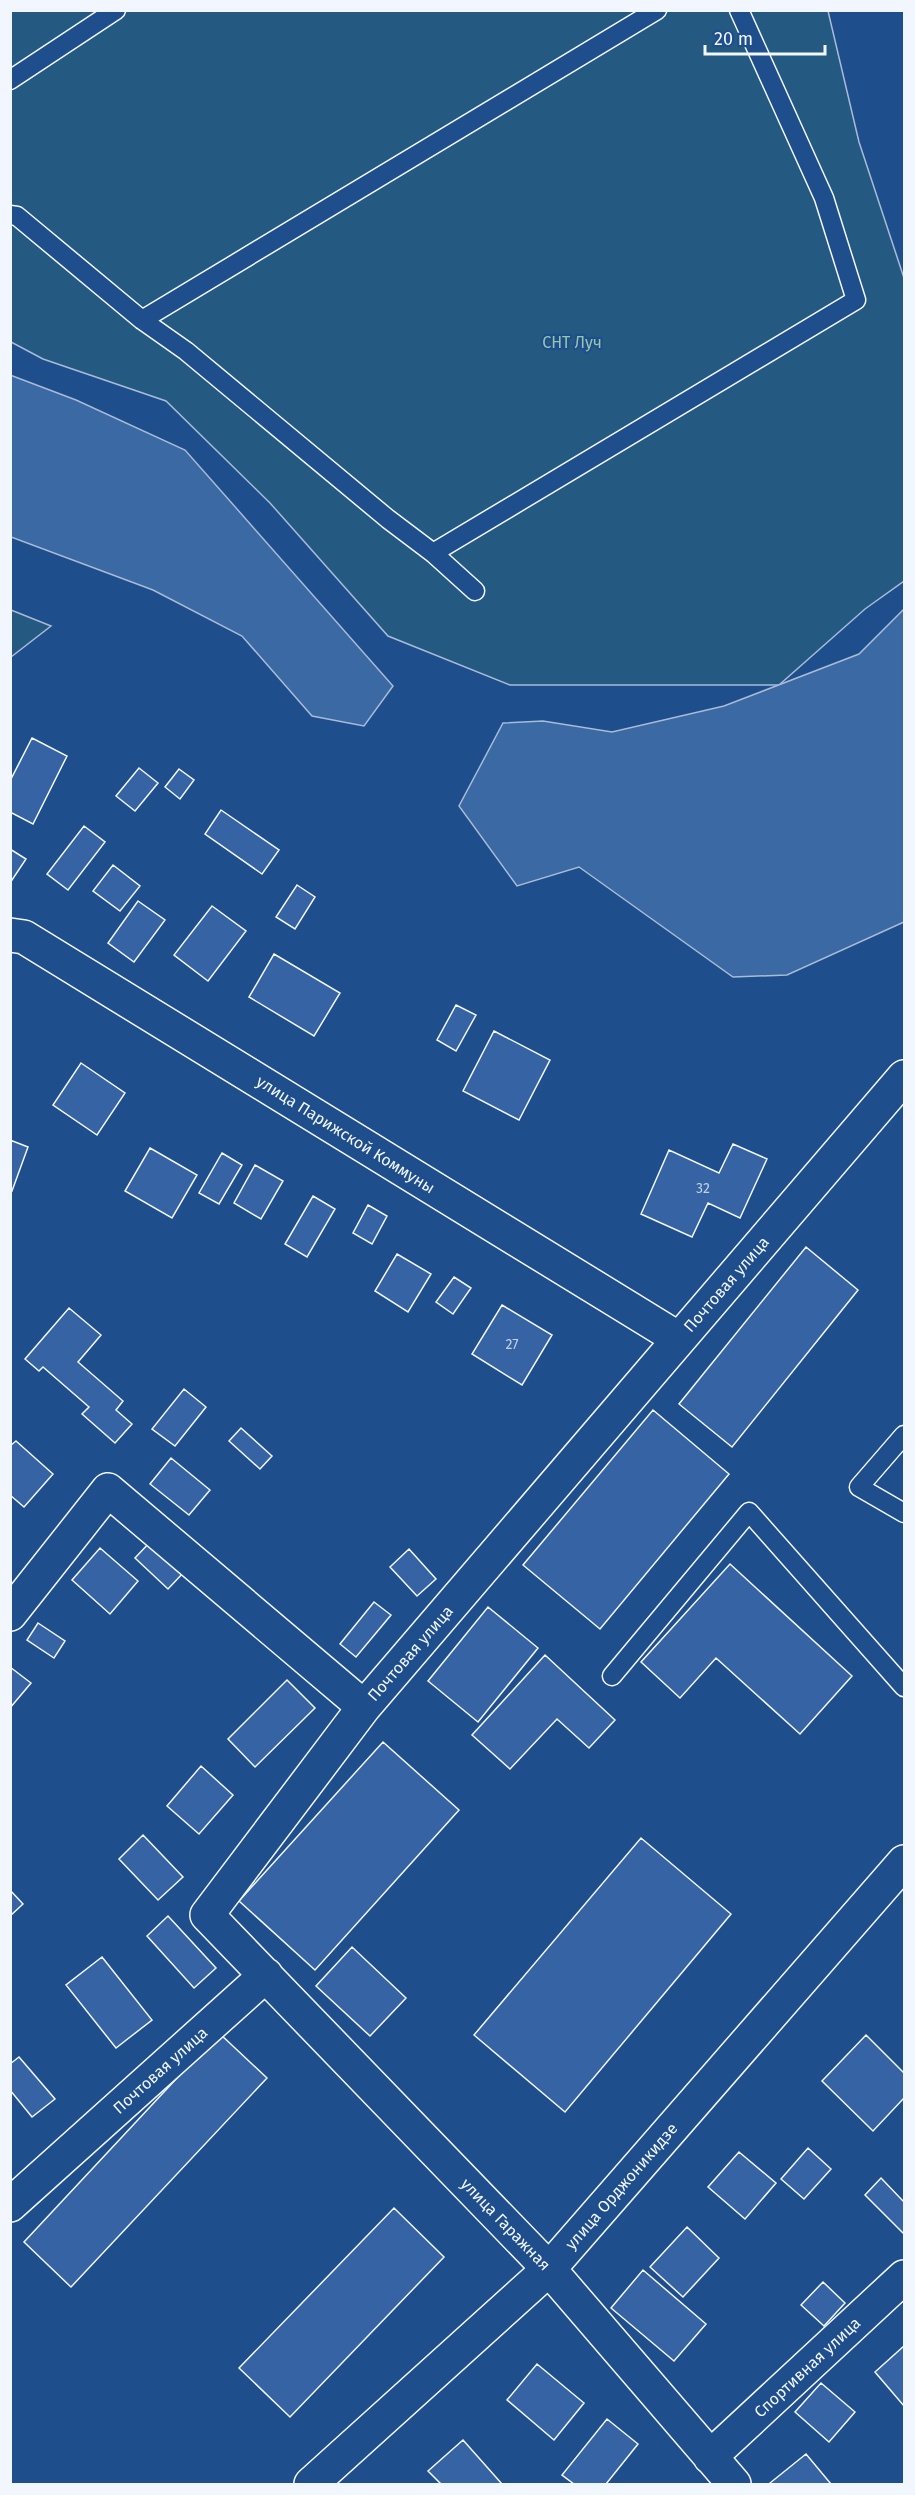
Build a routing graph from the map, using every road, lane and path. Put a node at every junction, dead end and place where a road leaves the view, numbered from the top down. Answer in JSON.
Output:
{"nodes":[{"id":1,"x":116,"y":10,"type":"edge"},
{"id":2,"x":657,"y":10,"type":"edge"},
{"id":3,"x":739,"y":10,"type":"edge"},
{"id":4,"x":10,"y":80,"type":"edge"},
{"id":5,"x":10,"y":215,"type":"edge"},
{"id":6,"x":142,"y":320,"type":"junction"},
{"id":7,"x":434,"y":553,"type":"junction"},
{"id":8,"x":475,"y":591,"type":"dead end"},
{"id":9,"x":10,"y":935,"type":"edge"},
{"id":10,"x":904,"y":1077,"type":"edge"},
{"id":11,"x":679,"y":1339,"type":"junction"},
{"id":12,"x":904,"y":1435,"type":"edge"},
{"id":13,"x":904,"y":1513,"type":"edge"},
{"id":14,"x":10,"y":1614,"type":"edge"},
{"id":15,"x":612,"y":1676,"type":"dead end"},
{"id":16,"x":904,"y":1687,"type":"edge"},
{"id":17,"x":364,"y":1707,"type":"junction"},
{"id":18,"x":904,"y":1862,"type":"edge"},
{"id":19,"x":266,"y":1976,"type":"junction"},
{"id":20,"x":10,"y":2205,"type":"edge"},
{"id":21,"x":549,"y":2269,"type":"junction"},
{"id":22,"x":904,"y":2277,"type":"edge"},
{"id":23,"x":710,"y":2457,"type":"junction"},
{"id":24,"x":311,"y":2484,"type":"edge"},
{"id":25,"x":734,"y":2484,"type":"edge"}],
"edges":[{"from":1,"to":4,"type":"lane"},
{"from":2,"to":6,"type":"lane"},
{"from":3,"to":7,"type":"lane"},
{"from":5,"to":6,"type":"lane"},
{"from":6,"to":7,"type":"lane"},
{"from":7,"to":8,"type":"lane"},
{"from":9,"to":11,"type":"street","name":"улица Парижской Коммуны"},
{"from":10,"to":11,"type":"street","name":"Почтовая улица"},
{"from":11,"to":17,"type":"street","name":"Почтовая улица"},
{"from":12,"to":13,"type":"lane"},
{"from":14,"to":17,"type":"street"},
{"from":15,"to":16,"type":"lane"},
{"from":17,"to":19,"type":"street","name":"Почтовая улица"},
{"from":18,"to":21,"type":"street","name":"улица Орджоникидзе"},
{"from":19,"to":20,"type":"street","name":"Почтовая улица"},
{"from":19,"to":21,"type":"street","name":"улица Гаражная"},
{"from":21,"to":23,"type":"street","name":"улица Гаражная"},
{"from":21,"to":24,"type":"street","name":"улица Орджоникидзе"},
{"from":22,"to":23,"type":"street","name":"Спортивная улица"},
{"from":23,"to":25,"type":"street","name":"улица Гаражная"}]}
